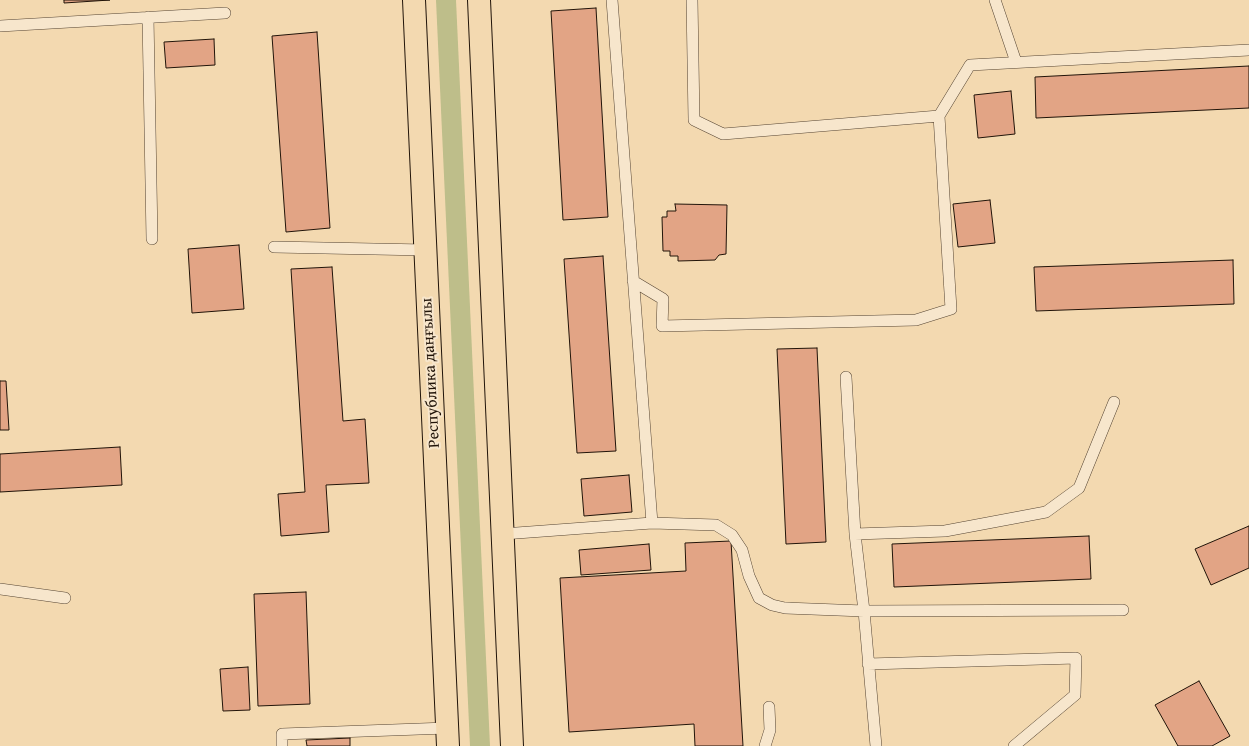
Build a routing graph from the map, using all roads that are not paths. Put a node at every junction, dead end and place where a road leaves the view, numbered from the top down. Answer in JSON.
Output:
{"nodes":[{"id":1,"x":414,"y":0,"type":"edge"},
{"id":2,"x":479,"y":0,"type":"edge"},
{"id":3,"x":612,"y":0,"type":"edge"},
{"id":4,"x":692,"y":0,"type":"edge"},
{"id":5,"x":995,"y":0,"type":"edge"},
{"id":6,"x":225,"y":13,"type":"dead end"},
{"id":7,"x":148,"y":17,"type":"junction"},
{"id":8,"x":0,"y":26,"type":"edge"},
{"id":9,"x":1249,"y":50,"type":"edge"},
{"id":10,"x":1016,"y":62,"type":"junction"},
{"id":11,"x":939,"y":116,"type":"junction"},
{"id":12,"x":152,"y":239,"type":"dead end"},
{"id":13,"x":274,"y":247,"type":"dead end"},
{"id":14,"x":426,"y":250,"type":"junction"},
{"id":15,"x":633,"y":281,"type":"junction"},
{"id":16,"x":846,"y":377,"type":"dead end"},
{"id":17,"x":1114,"y":402,"type":"dead end"},
{"id":18,"x":652,"y":523,"type":"junction"},
{"id":19,"x":503,"y":534,"type":"junction"},
{"id":20,"x":855,"y":534,"type":"junction"},
{"id":21,"x":0,"y":589,"type":"edge"},
{"id":22,"x":65,"y":598,"type":"dead end"},
{"id":23,"x":1123,"y":610,"type":"dead end"},
{"id":24,"x":864,"y":611,"type":"junction"},
{"id":25,"x":868,"y":664,"type":"junction"},
{"id":26,"x":769,"y":706,"type":"dead end"},
{"id":27,"x":448,"y":737,"type":"edge"},
{"id":28,"x":282,"y":746,"type":"edge"},
{"id":29,"x":512,"y":746,"type":"edge"},
{"id":30,"x":765,"y":746,"type":"edge"},
{"id":31,"x":876,"y":746,"type":"edge"},
{"id":32,"x":1014,"y":746,"type":"edge"}],
"edges":[{"from":1,"to":14,"type":"main road","name":"Республика даңғылы"},
{"from":2,"to":19,"type":"main road"},
{"from":3,"to":15,"type":"lane"},
{"from":4,"to":11,"type":"lane"},
{"from":5,"to":10,"type":"lane"},
{"from":6,"to":7,"type":"lane"},
{"from":7,"to":8,"type":"lane"},
{"from":7,"to":12,"type":"lane"},
{"from":9,"to":10,"type":"lane"},
{"from":10,"to":11,"type":"lane"},
{"from":11,"to":15,"type":"lane"},
{"from":13,"to":14,"type":"lane"},
{"from":14,"to":27,"type":"main road","name":"Республика даңғылы"},
{"from":15,"to":18,"type":"lane"},
{"from":16,"to":20,"type":"lane"},
{"from":17,"to":20,"type":"lane"},
{"from":18,"to":19,"type":"lane"},
{"from":18,"to":24,"type":"lane"},
{"from":19,"to":29,"type":"main road"},
{"from":20,"to":24,"type":"lane"},
{"from":21,"to":22,"type":"lane"},
{"from":23,"to":24,"type":"lane"},
{"from":24,"to":25,"type":"lane"},
{"from":25,"to":31,"type":"lane"},
{"from":25,"to":32,"type":"lane"},
{"from":26,"to":30,"type":"lane"},
{"from":27,"to":28,"type":"lane"}]}
